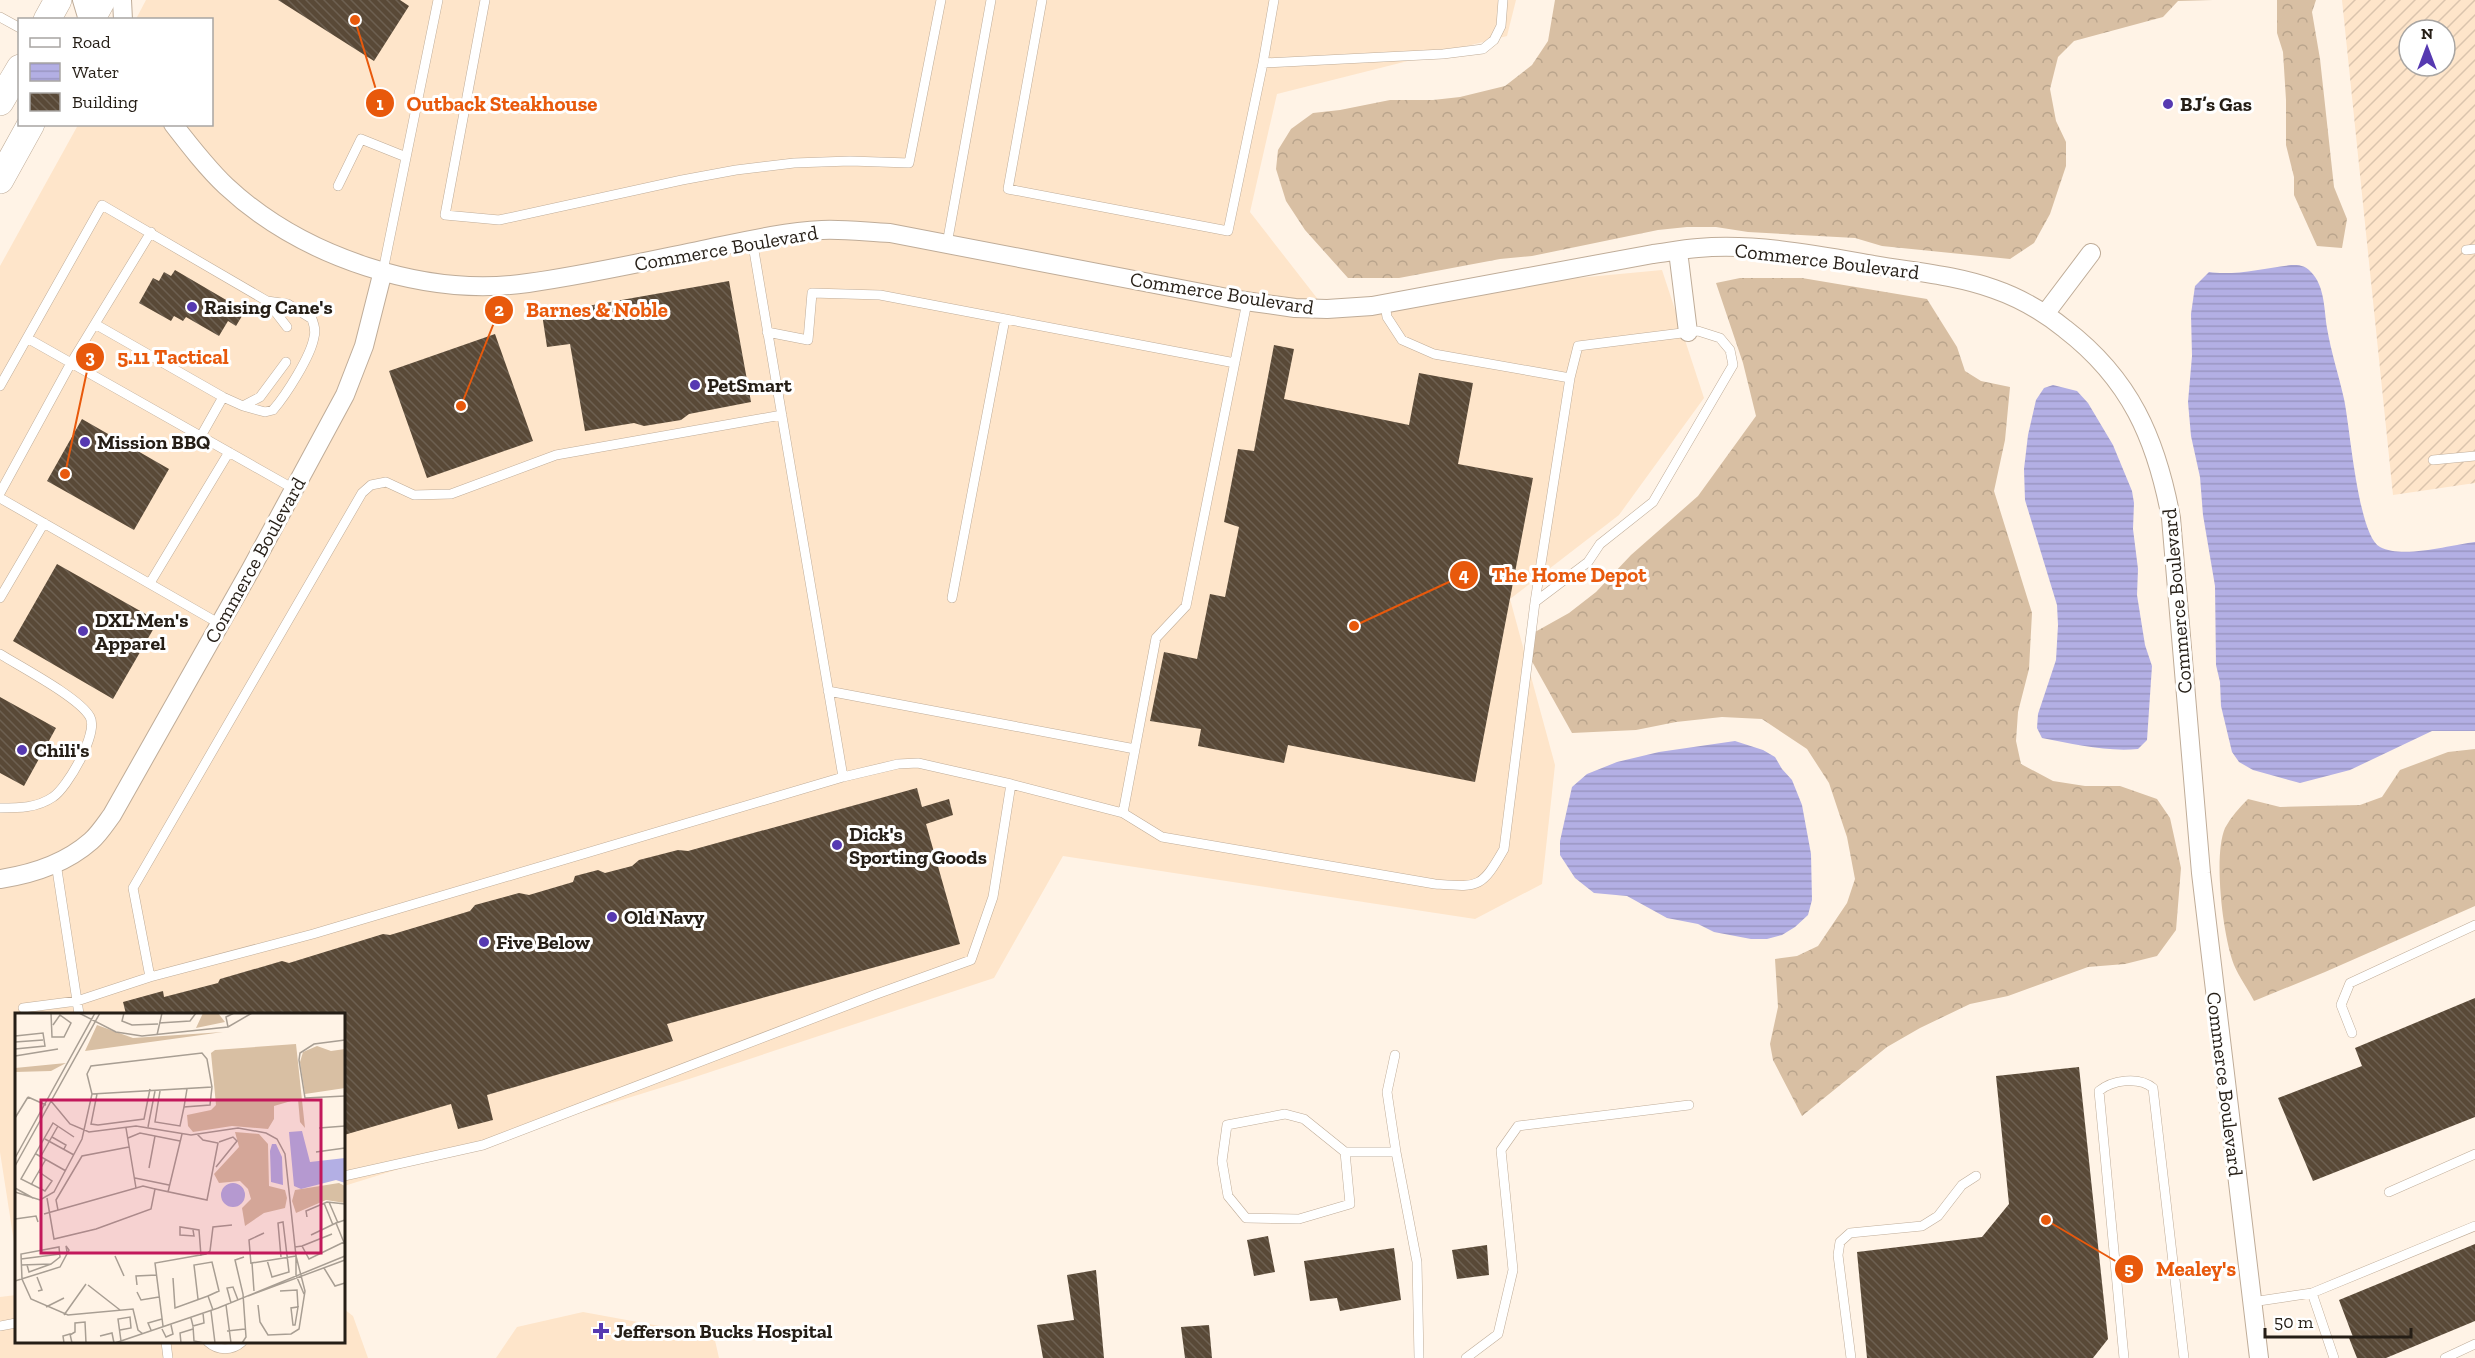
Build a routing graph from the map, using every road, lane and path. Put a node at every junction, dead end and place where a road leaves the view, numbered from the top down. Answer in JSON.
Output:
{"nodes":[{"id":1,"x":58,"y":0,"type":"edge"},
{"id":2,"x":82,"y":0,"type":"edge"},
{"id":3,"x":102,"y":0,"type":"edge"},
{"id":4,"x":122,"y":0,"type":"edge"},
{"id":5,"x":438,"y":0,"type":"edge"},
{"id":6,"x":485,"y":0,"type":"edge"},
{"id":7,"x":941,"y":0,"type":"edge"},
{"id":8,"x":991,"y":0,"type":"edge"},
{"id":9,"x":1042,"y":0,"type":"edge"},
{"id":10,"x":1274,"y":0,"type":"edge"},
{"id":11,"x":1503,"y":0,"type":"edge"},
{"id":12,"x":0,"y":17,"type":"edge"},
{"id":13,"x":48,"y":18,"type":"edge"},
{"id":14,"x":89,"y":18,"type":"edge"},
{"id":15,"x":91,"y":18,"type":"edge"},
{"id":16,"x":123,"y":18,"type":"edge"},
{"id":17,"x":18,"y":27,"type":"edge"},
{"id":18,"x":1263,"y":63,"type":"junction"},
{"id":19,"x":18,"y":71,"type":"edge"},
{"id":20,"x":0,"y":101,"type":"edge"},
{"id":21,"x":32,"y":126,"type":"edge"},
{"id":22,"x":175,"y":126,"type":"edge"},
{"id":23,"x":406,"y":157,"type":"junction"},
{"id":24,"x":0,"y":180,"type":"edge"},
{"id":25,"x":338,"y":186,"type":"dead end"},
{"id":26,"x":151,"y":232,"type":"junction"},
{"id":27,"x":752,"y":239,"type":"junction"},
{"id":28,"x":947,"y":244,"type":"junction"},
{"id":29,"x":1678,"y":251,"type":"junction"},
{"id":30,"x":2091,"y":253,"type":"dead end"},
{"id":31,"x":383,"y":271,"type":"junction"},
{"id":32,"x":267,"y":301,"type":"junction"},
{"id":33,"x":1247,"y":302,"type":"junction"},
{"id":34,"x":1385,"y":304,"type":"junction"},
{"id":35,"x":2045,"y":314,"type":"junction"},
{"id":36,"x":1005,"y":318,"type":"junction"},
{"id":37,"x":95,"y":324,"type":"junction"},
{"id":38,"x":287,"y":327,"type":"dead end"},
{"id":39,"x":767,"y":332,"type":"junction"},
{"id":40,"x":1688,"y":332,"type":"junction"},
{"id":41,"x":27,"y":338,"type":"junction"},
{"id":42,"x":286,"y":362,"type":"dead end"},
{"id":43,"x":71,"y":363,"type":"junction"},
{"id":44,"x":1235,"y":363,"type":"junction"},
{"id":45,"x":1570,"y":378,"type":"junction"},
{"id":46,"x":0,"y":386,"type":"edge"},
{"id":47,"x":223,"y":397,"type":"junction"},
{"id":48,"x":243,"y":406,"type":"junction"},
{"id":49,"x":782,"y":415,"type":"junction"},
{"id":50,"x":201,"y":436,"type":"junction"},
{"id":51,"x":229,"y":452,"type":"junction"},
{"id":52,"x":2475,"y":456,"type":"edge"},
{"id":53,"x":2433,"y":460,"type":"dead end"},
{"id":54,"x":294,"y":489,"type":"junction"},
{"id":55,"x":0,"y":493,"type":"edge"},
{"id":56,"x":0,"y":498,"type":"edge"},
{"id":57,"x":44,"y":523,"type":"junction"},
{"id":58,"x":150,"y":584,"type":"junction"},
{"id":59,"x":0,"y":598,"type":"edge"},
{"id":60,"x":952,"y":598,"type":"dead end"},
{"id":61,"x":1535,"y":602,"type":"junction"},
{"id":62,"x":220,"y":624,"type":"junction"},
{"id":63,"x":0,"y":654,"type":"edge"},
{"id":64,"x":828,"y":691,"type":"junction"},
{"id":65,"x":1135,"y":749,"type":"junction"},
{"id":66,"x":843,"y":777,"type":"junction"},
{"id":67,"x":1011,"y":784,"type":"junction"},
{"id":68,"x":0,"y":808,"type":"edge"},
{"id":69,"x":1123,"y":813,"type":"junction"},
{"id":70,"x":56,"y":863,"type":"junction"},
{"id":71,"x":0,"y":879,"type":"edge"},
{"id":72,"x":2475,"y":925,"type":"edge"},
{"id":73,"x":150,"y":977,"type":"junction"},
{"id":74,"x":77,"y":1001,"type":"junction"},
{"id":75,"x":23,"y":1008,"type":"dead end"},
{"id":76,"x":79,"y":1013,"type":"edge"},
{"id":77,"x":2352,"y":1033,"type":"dead end"},
{"id":78,"x":1395,"y":1055,"type":"dead end"},
{"id":79,"x":1689,"y":1105,"type":"dead end"},
{"id":80,"x":1345,"y":1152,"type":"junction"},
{"id":81,"x":1396,"y":1152,"type":"junction"},
{"id":82,"x":2475,"y":1154,"type":"edge"},
{"id":83,"x":345,"y":1176,"type":"edge"},
{"id":84,"x":1976,"y":1176,"type":"dead end"},
{"id":85,"x":2389,"y":1192,"type":"dead end"},
{"id":86,"x":2475,"y":1226,"type":"edge"},
{"id":87,"x":2312,"y":1293,"type":"junction"},
{"id":88,"x":2252,"y":1302,"type":"junction"},
{"id":89,"x":15,"y":1323,"type":"edge"},
{"id":90,"x":0,"y":1326,"type":"edge"},
{"id":91,"x":166,"y":1343,"type":"edge"},
{"id":92,"x":210,"y":1343,"type":"edge"},
{"id":93,"x":240,"y":1343,"type":"edge"},
{"id":94,"x":2475,"y":1344,"type":"edge"},
{"id":95,"x":225,"y":1354,"type":"edge"},
{"id":96,"x":168,"y":1358,"type":"edge"},
{"id":97,"x":1419,"y":1358,"type":"edge"},
{"id":98,"x":1466,"y":1358,"type":"edge"},
{"id":99,"x":1851,"y":1358,"type":"edge"},
{"id":100,"x":2124,"y":1358,"type":"edge"},
{"id":101,"x":2184,"y":1358,"type":"edge"},
{"id":102,"x":2259,"y":1358,"type":"edge"},
{"id":103,"x":2334,"y":1358,"type":"edge"},
{"id":104,"x":2445,"y":1358,"type":"edge"}],
"edges":[{"from":1,"to":13,"type":"main road"},
{"from":2,"to":14,"type":"street"},
{"from":3,"to":15,"type":"main road"},
{"from":4,"to":16,"type":"street"},
{"from":5,"to":23,"type":"lane"},
{"from":6,"to":7,"type":"lane"},
{"from":8,"to":28,"type":"lane"},
{"from":9,"to":18,"type":"lane"},
{"from":10,"to":18,"type":"lane"},
{"from":11,"to":18,"type":"lane"},
{"from":12,"to":17,"type":"lane"},
{"from":19,"to":20,"type":"main road"},
{"from":21,"to":24,"type":"main road"},
{"from":22,"to":31,"type":"street","name":"Commerce Boulevard"},
{"from":23,"to":25,"type":"lane"},
{"from":23,"to":31,"type":"lane"},
{"from":26,"to":32,"type":"lane"},
{"from":26,"to":37,"type":"lane"},
{"from":26,"to":41,"type":"lane"},
{"from":27,"to":28,"type":"street","name":"Commerce Boulevard"},
{"from":27,"to":31,"type":"street","name":"Commerce Boulevard"},
{"from":27,"to":39,"type":"lane"},
{"from":28,"to":33,"type":"street","name":"Commerce Boulevard"},
{"from":29,"to":34,"type":"street","name":"Commerce Boulevard"},
{"from":29,"to":35,"type":"street","name":"Commerce Boulevard"},
{"from":29,"to":40,"type":"street"},
{"from":30,"to":35,"type":"street"},
{"from":31,"to":54,"type":"street","name":"Commerce Boulevard"},
{"from":32,"to":38,"type":"lane"},
{"from":32,"to":48,"type":"lane"},
{"from":33,"to":34,"type":"street","name":"Commerce Boulevard"},
{"from":33,"to":44,"type":"lane"},
{"from":34,"to":45,"type":"lane"},
{"from":35,"to":88,"type":"street","name":"Commerce Boulevard"},
{"from":36,"to":39,"type":"lane"},
{"from":36,"to":44,"type":"lane"},
{"from":36,"to":60,"type":"lane"},
{"from":37,"to":43,"type":"lane"},
{"from":37,"to":47,"type":"lane"},
{"from":39,"to":49,"type":"lane"},
{"from":40,"to":45,"type":"lane"},
{"from":40,"to":61,"type":"lane"},
{"from":41,"to":43,"type":"lane"},
{"from":41,"to":46,"type":"lane"},
{"from":42,"to":48,"type":"lane"},
{"from":43,"to":50,"type":"lane"},
{"from":43,"to":55,"type":"lane"},
{"from":44,"to":65,"type":"lane"},
{"from":45,"to":61,"type":"lane"},
{"from":47,"to":48,"type":"lane"},
{"from":47,"to":50,"type":"lane"},
{"from":49,"to":64,"type":"lane"},
{"from":49,"to":73,"type":"lane"},
{"from":50,"to":51,"type":"lane"},
{"from":51,"to":54,"type":"lane"},
{"from":51,"to":58,"type":"lane"},
{"from":52,"to":53,"type":"lane"},
{"from":54,"to":62,"type":"street","name":"Commerce Boulevard"},
{"from":56,"to":57,"type":"lane"},
{"from":57,"to":58,"type":"lane"},
{"from":57,"to":59,"type":"lane"},
{"from":58,"to":62,"type":"lane"},
{"from":61,"to":69,"type":"lane"},
{"from":62,"to":70,"type":"street","name":"Commerce Boulevard"},
{"from":63,"to":68,"type":"lane"},
{"from":64,"to":65,"type":"lane"},
{"from":64,"to":66,"type":"lane"},
{"from":65,"to":69,"type":"lane"},
{"from":66,"to":67,"type":"lane"},
{"from":66,"to":73,"type":"lane"},
{"from":67,"to":69,"type":"lane"},
{"from":67,"to":83,"type":"lane"},
{"from":70,"to":71,"type":"street","name":"Commerce Boulevard"},
{"from":70,"to":74,"type":"lane"},
{"from":72,"to":77,"type":"lane"},
{"from":73,"to":74,"type":"lane"},
{"from":74,"to":75,"type":"lane"},
{"from":74,"to":76,"type":"lane"},
{"from":78,"to":81,"type":"lane"},
{"from":79,"to":98,"type":"lane"},
{"from":80,"to":80,"type":"lane"},
{"from":80,"to":81,"type":"lane"},
{"from":81,"to":97,"type":"lane"},
{"from":82,"to":85,"type":"lane"},
{"from":84,"to":99,"type":"lane"},
{"from":86,"to":87,"type":"lane"},
{"from":87,"to":88,"type":"lane"},
{"from":87,"to":103,"type":"lane"},
{"from":88,"to":102,"type":"street","name":"Commerce Boulevard"},
{"from":89,"to":90,"type":"lane"},
{"from":91,"to":96,"type":"lane"},
{"from":92,"to":95,"type":"lane"},
{"from":93,"to":95,"type":"lane"},
{"from":94,"to":104,"type":"lane"},
{"from":100,"to":101,"type":"lane"}]}
